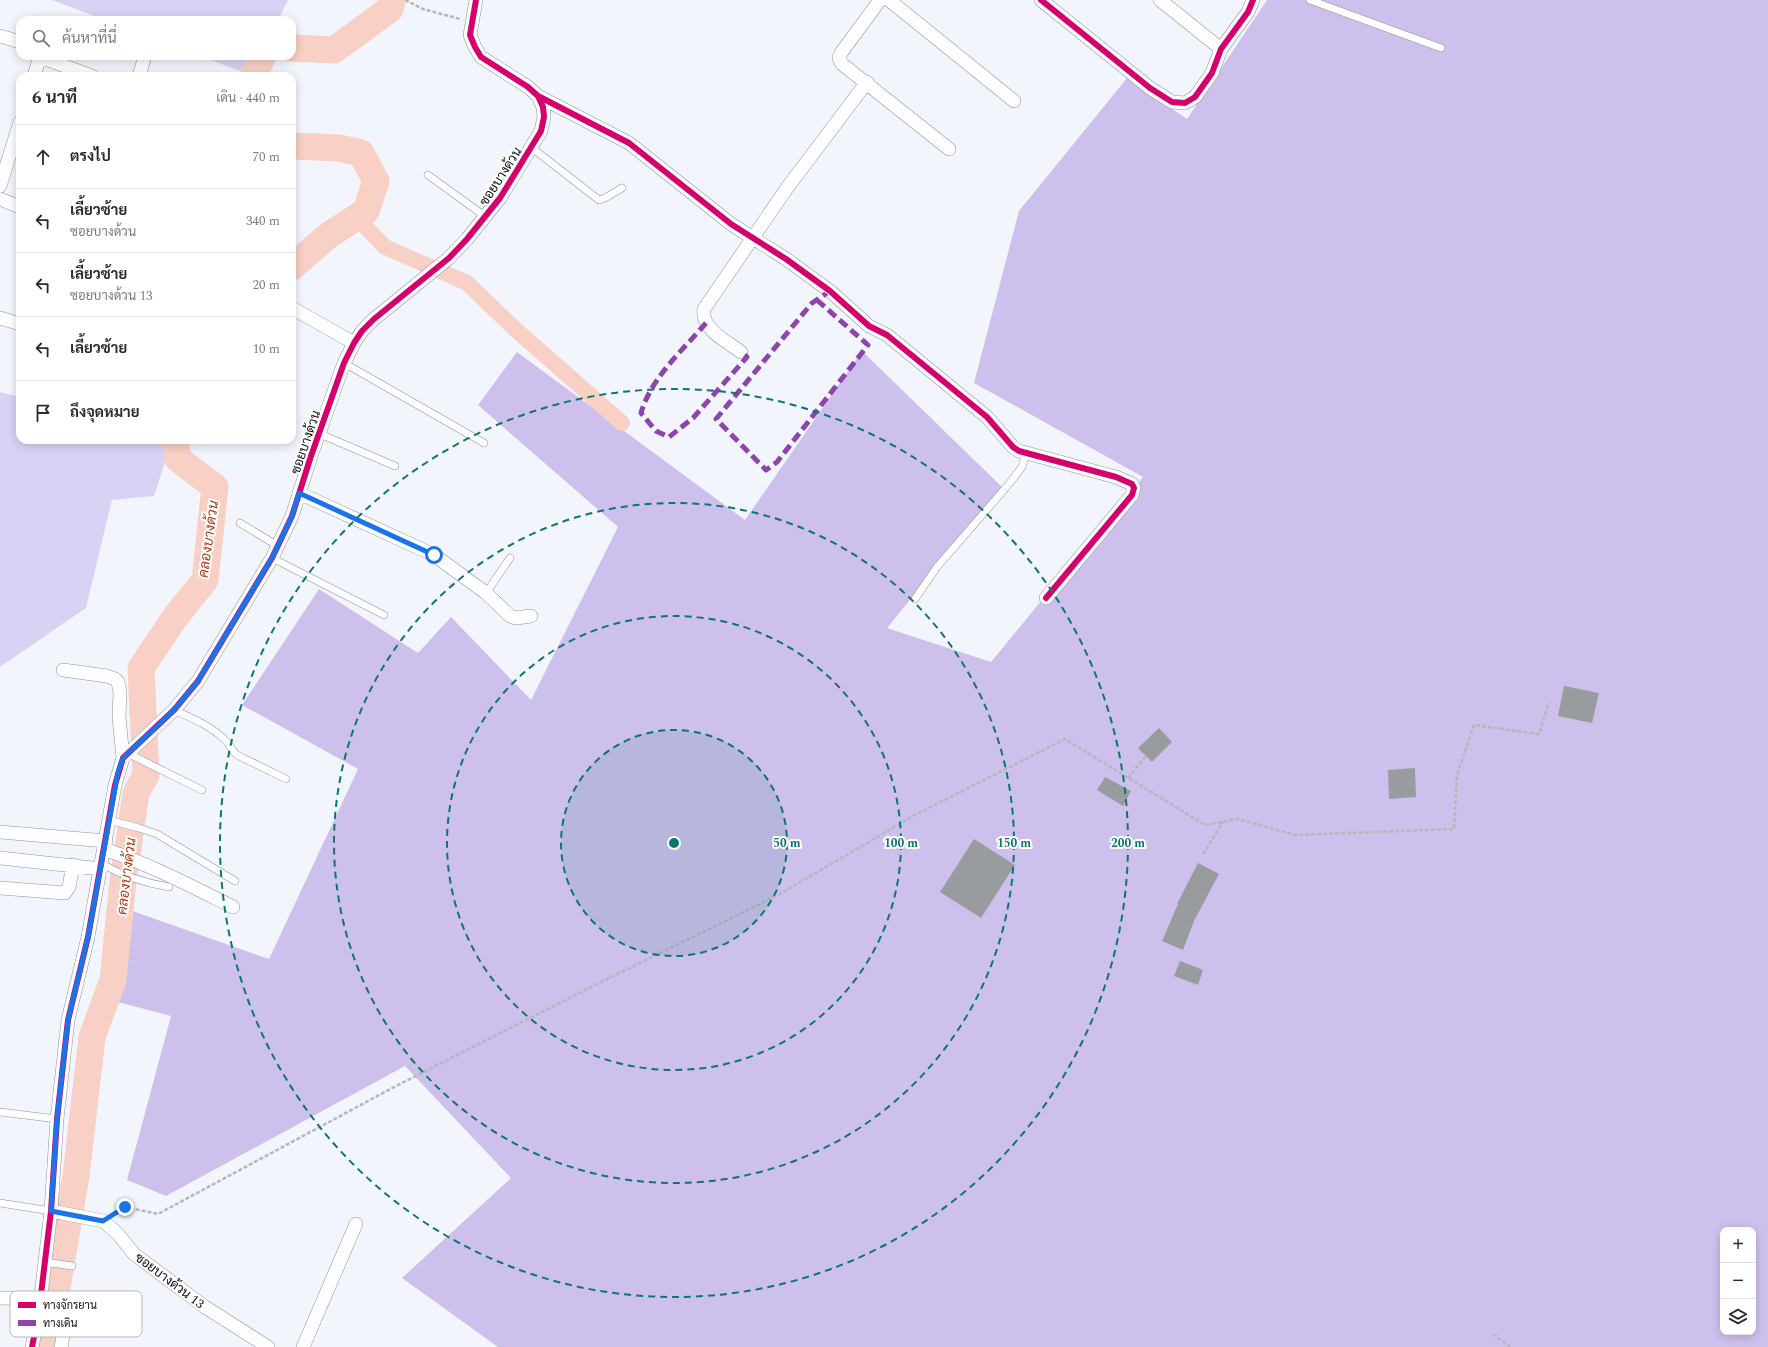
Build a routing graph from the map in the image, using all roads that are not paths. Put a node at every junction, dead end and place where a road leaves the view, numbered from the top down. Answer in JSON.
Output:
{"nodes":[{"id":1,"x":476,"y":0,"type":"edge"},
{"id":2,"x":880,"y":0,"type":"edge"},
{"id":3,"x":889,"y":0,"type":"edge"},
{"id":4,"x":1041,"y":0,"type":"edge"},
{"id":5,"x":1160,"y":0,"type":"edge"},
{"id":6,"x":1253,"y":0,"type":"edge"},
{"id":7,"x":1310,"y":0,"type":"edge"},
{"id":8,"x":0,"y":36,"type":"edge"},
{"id":9,"x":16,"y":41,"type":"edge"},
{"id":10,"x":1441,"y":48,"type":"dead end"},
{"id":11,"x":1221,"y":50,"type":"junction"},
{"id":12,"x":39,"y":60,"type":"edge"},
{"id":13,"x":48,"y":60,"type":"edge"},
{"id":14,"x":144,"y":60,"type":"edge"},
{"id":15,"x":35,"y":72,"type":"edge"},
{"id":16,"x":81,"y":72,"type":"edge"},
{"id":17,"x":140,"y":72,"type":"edge"},
{"id":18,"x":866,"y":82,"type":"junction"},
{"id":19,"x":538,"y":96,"type":"junction"},
{"id":20,"x":1014,"y":101,"type":"dead end"},
{"id":21,"x":16,"y":135,"type":"edge"},
{"id":22,"x":532,"y":148,"type":"junction"},
{"id":23,"x":949,"y":149,"type":"dead end"},
{"id":24,"x":428,"y":175,"type":"dead end"},
{"id":25,"x":0,"y":186,"type":"edge"},
{"id":26,"x":622,"y":188,"type":"dead end"},
{"id":27,"x":0,"y":199,"type":"edge"},
{"id":28,"x":16,"y":205,"type":"edge"},
{"id":29,"x":486,"y":217,"type":"junction"},
{"id":30,"x":754,"y":238,"type":"junction"},
{"id":31,"x":296,"y":310,"type":"edge"},
{"id":32,"x":0,"y":318,"type":"edge"},
{"id":33,"x":16,"y":323,"type":"edge"},
{"id":34,"x":354,"y":343,"type":"junction"},
{"id":35,"x":741,"y":352,"type":"dead end"},
{"id":36,"x":344,"y":364,"type":"junction"},
{"id":37,"x":320,"y":434,"type":"junction"},
{"id":38,"x":484,"y":443,"type":"dead end"},
{"id":39,"x":1026,"y":453,"type":"junction"},
{"id":40,"x":395,"y":466,"type":"dead end"},
{"id":41,"x":299,"y":493,"type":"junction"},
{"id":42,"x":240,"y":523,"type":"dead end"},
{"id":43,"x":278,"y":546,"type":"junction"},
{"id":44,"x":272,"y":558,"type":"junction"},
{"id":45,"x":510,"y":558,"type":"dead end"},
{"id":46,"x":486,"y":593,"type":"junction"},
{"id":47,"x":1046,"y":598,"type":"dead end"},
{"id":48,"x":915,"y":599,"type":"dead end"},
{"id":49,"x":384,"y":615,"type":"dead end"},
{"id":50,"x":531,"y":616,"type":"dead end"},
{"id":51,"x":63,"y":670,"type":"dead end"},
{"id":52,"x":169,"y":714,"type":"junction"},
{"id":53,"x":128,"y":753,"type":"junction"},
{"id":54,"x":286,"y":779,"type":"dead end"},
{"id":55,"x":202,"y":790,"type":"dead end"},
{"id":56,"x":115,"y":822,"type":"junction"},
{"id":57,"x":0,"y":832,"type":"edge"},
{"id":58,"x":105,"y":845,"type":"junction"},
{"id":59,"x":0,"y":858,"type":"edge"},
{"id":60,"x":73,"y":865,"type":"junction"},
{"id":61,"x":102,"y":867,"type":"junction"},
{"id":62,"x":235,"y":881,"type":"dead end"},
{"id":63,"x":169,"y":887,"type":"dead end"},
{"id":64,"x":0,"y":888,"type":"edge"},
{"id":65,"x":233,"y":907,"type":"dead end"},
{"id":66,"x":0,"y":1112,"type":"edge"},
{"id":67,"x":57,"y":1119,"type":"junction"},
{"id":68,"x":0,"y":1203,"type":"edge"},
{"id":69,"x":55,"y":1212,"type":"junction"},
{"id":70,"x":356,"y":1224,"type":"dead end"},
{"id":71,"x":49,"y":1263,"type":"junction"},
{"id":72,"x":72,"y":1266,"type":"dead end"},
{"id":73,"x":47,"y":1291,"type":"edge"},
{"id":74,"x":0,"y":1298,"type":"edge"},
{"id":75,"x":10,"y":1301,"type":"edge"},
{"id":76,"x":36,"y":1337,"type":"edge"},
{"id":77,"x":62,"y":1337,"type":"edge"},
{"id":78,"x":32,"y":1347,"type":"edge"},
{"id":79,"x":61,"y":1347,"type":"edge"},
{"id":80,"x":268,"y":1347,"type":"edge"},
{"id":81,"x":303,"y":1347,"type":"edge"}],
"edges":[{"from":1,"to":19,"type":"street"},
{"from":2,"to":18,"type":"street"},
{"from":3,"to":20,"type":"street"},
{"from":4,"to":11,"type":"street"},
{"from":5,"to":11,"type":"street"},
{"from":6,"to":11,"type":"street"},
{"from":7,"to":10,"type":"lane"},
{"from":8,"to":9,"type":"street"},
{"from":12,"to":15,"type":"street"},
{"from":13,"to":16,"type":"street"},
{"from":14,"to":17,"type":"street"},
{"from":18,"to":23,"type":"street"},
{"from":18,"to":30,"type":"street"},
{"from":19,"to":22,"type":"street","name":"ซอยบางด้วน"},
{"from":19,"to":30,"type":"street"},
{"from":21,"to":25,"type":"street"},
{"from":22,"to":26,"type":"lane"},
{"from":22,"to":29,"type":"street","name":"ซอยบางด้วน"},
{"from":24,"to":29,"type":"lane"},
{"from":27,"to":28,"type":"street"},
{"from":29,"to":34,"type":"street","name":"ซอยบางด้วน"},
{"from":30,"to":35,"type":"street"},
{"from":30,"to":39,"type":"street"},
{"from":31,"to":34,"type":"street"},
{"from":32,"to":33,"type":"street"},
{"from":34,"to":36,"type":"street","name":"ซอยบางด้วน"},
{"from":36,"to":37,"type":"street","name":"ซอยบางด้วน"},
{"from":36,"to":38,"type":"lane"},
{"from":37,"to":40,"type":"lane"},
{"from":37,"to":41,"type":"street","name":"ซอยบางด้วน"},
{"from":39,"to":47,"type":"street"},
{"from":39,"to":48,"type":"lane"},
{"from":41,"to":43,"type":"street","name":"ซอยบางด้วน"},
{"from":41,"to":46,"type":"street"},
{"from":42,"to":43,"type":"lane"},
{"from":43,"to":44,"type":"street","name":"ซอยบางด้วน"},
{"from":44,"to":49,"type":"lane"},
{"from":44,"to":52,"type":"street","name":"ซอยบางด้วน"},
{"from":45,"to":46,"type":"lane"},
{"from":46,"to":50,"type":"street"},
{"from":51,"to":53,"type":"street"},
{"from":52,"to":53,"type":"street","name":"ซอยบางด้วน"},
{"from":52,"to":54,"type":"lane"},
{"from":53,"to":55,"type":"lane"},
{"from":53,"to":56,"type":"street"},
{"from":56,"to":58,"type":"street"},
{"from":56,"to":62,"type":"lane"},
{"from":57,"to":58,"type":"street"},
{"from":58,"to":61,"type":"street"},
{"from":58,"to":65,"type":"street"},
{"from":59,"to":60,"type":"street"},
{"from":60,"to":61,"type":"street"},
{"from":60,"to":64,"type":"street"},
{"from":61,"to":63,"type":"lane"},
{"from":61,"to":67,"type":"street"},
{"from":66,"to":67,"type":"lane"},
{"from":67,"to":69,"type":"street"},
{"from":68,"to":69,"type":"lane"},
{"from":69,"to":71,"type":"street"},
{"from":69,"to":80,"type":"street","name":"ซอยบางด้วน 13"},
{"from":70,"to":81,"type":"street"},
{"from":71,"to":72,"type":"lane"},
{"from":71,"to":73,"type":"street"},
{"from":74,"to":75,"type":"street"},
{"from":76,"to":78,"type":"street"},
{"from":77,"to":79,"type":"street"}]}
